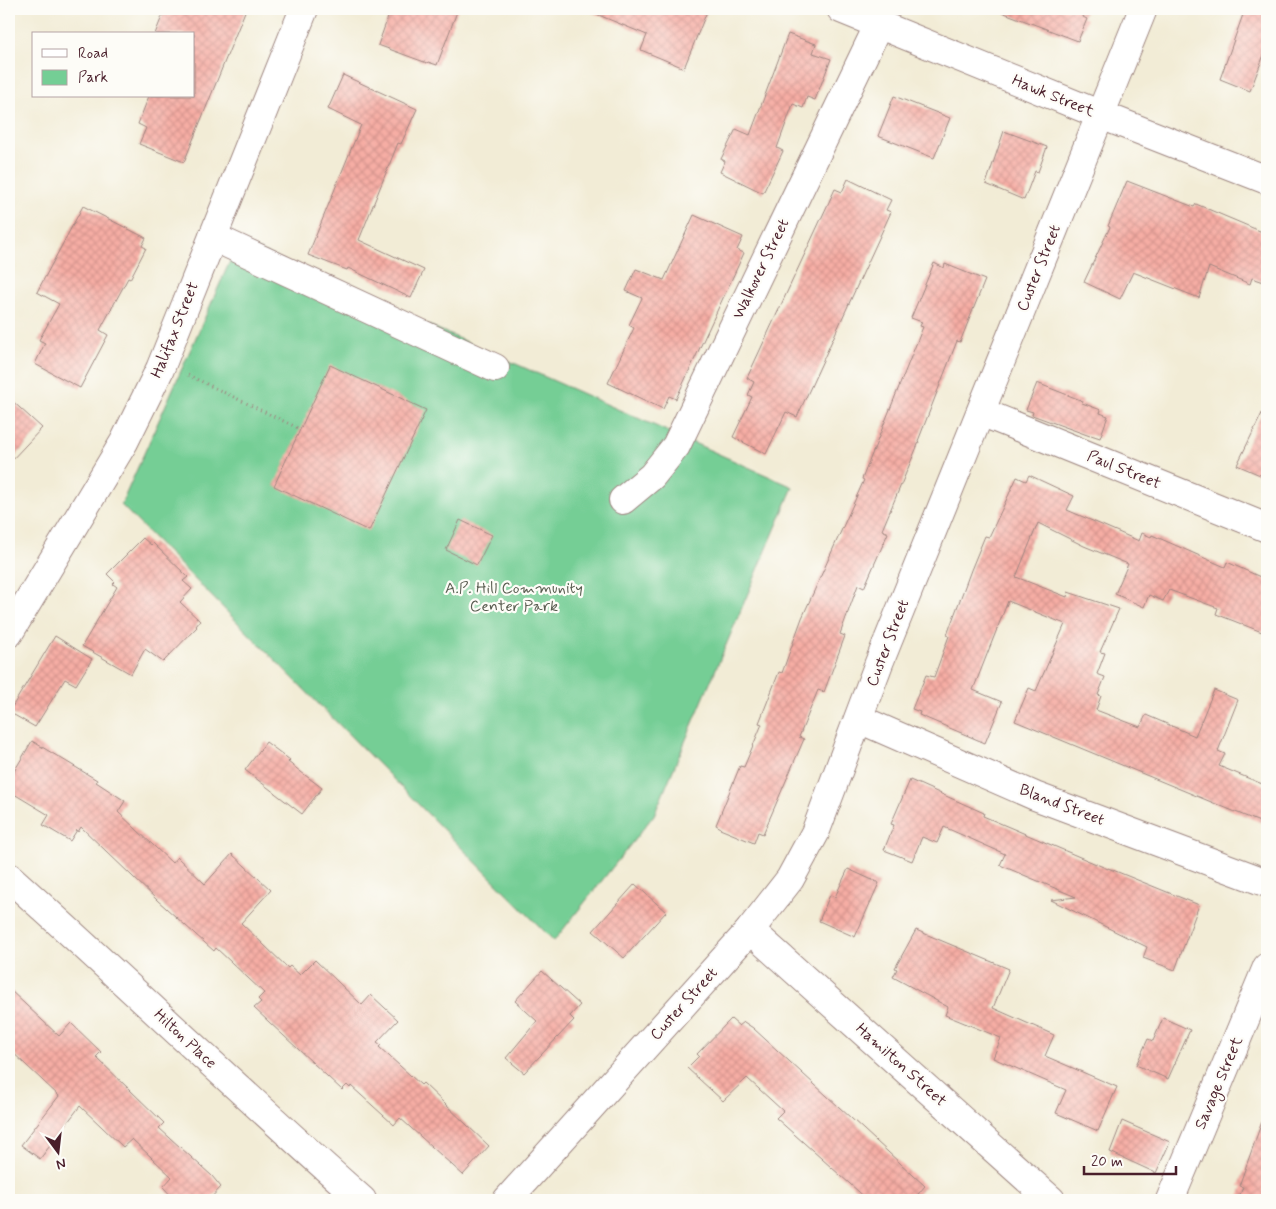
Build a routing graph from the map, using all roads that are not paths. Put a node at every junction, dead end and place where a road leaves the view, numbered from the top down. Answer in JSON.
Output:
{"nodes":[{"id":1,"x":304,"y":9,"type":"edge"},
{"id":2,"x":841,"y":9,"type":"edge"},
{"id":3,"x":1143,"y":9,"type":"edge"},
{"id":4,"x":879,"y":24,"type":"junction"},
{"id":5,"x":1101,"y":115,"type":"junction"},
{"id":6,"x":1267,"y":180,"type":"edge"},
{"id":7,"x":213,"y":238,"type":"junction"},
{"id":8,"x":495,"y":368,"type":"dead end"},
{"id":9,"x":981,"y":412,"type":"junction"},
{"id":10,"x":623,"y":500,"type":"dead end"},
{"id":11,"x":1267,"y":528,"type":"edge"},
{"id":12,"x":9,"y":633,"type":"edge"},
{"id":13,"x":859,"y":719,"type":"junction"},
{"id":14,"x":9,"y":876,"type":"edge"},
{"id":15,"x":1267,"y":883,"type":"edge"},
{"id":16,"x":750,"y":930,"type":"junction"},
{"id":17,"x":1267,"y":967,"type":"edge"},
{"id":18,"x":362,"y":1200,"type":"edge"},
{"id":19,"x":507,"y":1200,"type":"edge"},
{"id":20,"x":1051,"y":1200,"type":"edge"},
{"id":21,"x":1170,"y":1200,"type":"edge"}],
"edges":[{"from":1,"to":7,"type":"street","name":"Halifax Street"},
{"from":2,"to":4,"type":"street","name":"Hawk Street"},
{"from":3,"to":5,"type":"street","name":"Custer Street"},
{"from":4,"to":5,"type":"street","name":"Hawk Street"},
{"from":4,"to":10,"type":"street","name":"Walkover Street"},
{"from":5,"to":6,"type":"street","name":"Hawk Street"},
{"from":5,"to":9,"type":"street","name":"Custer Street"},
{"from":7,"to":8,"type":"street"},
{"from":7,"to":12,"type":"street","name":"Halifax Street"},
{"from":9,"to":11,"type":"street","name":"Paul Street"},
{"from":9,"to":13,"type":"street","name":"Custer Street"},
{"from":13,"to":15,"type":"street","name":"Bland Street"},
{"from":13,"to":16,"type":"street","name":"Custer Street"},
{"from":14,"to":18,"type":"street","name":"Hilton Place"},
{"from":16,"to":19,"type":"street","name":"Custer Street"},
{"from":16,"to":20,"type":"street","name":"Hamilton Street"},
{"from":17,"to":21,"type":"street","name":"Savage Street"}]}
